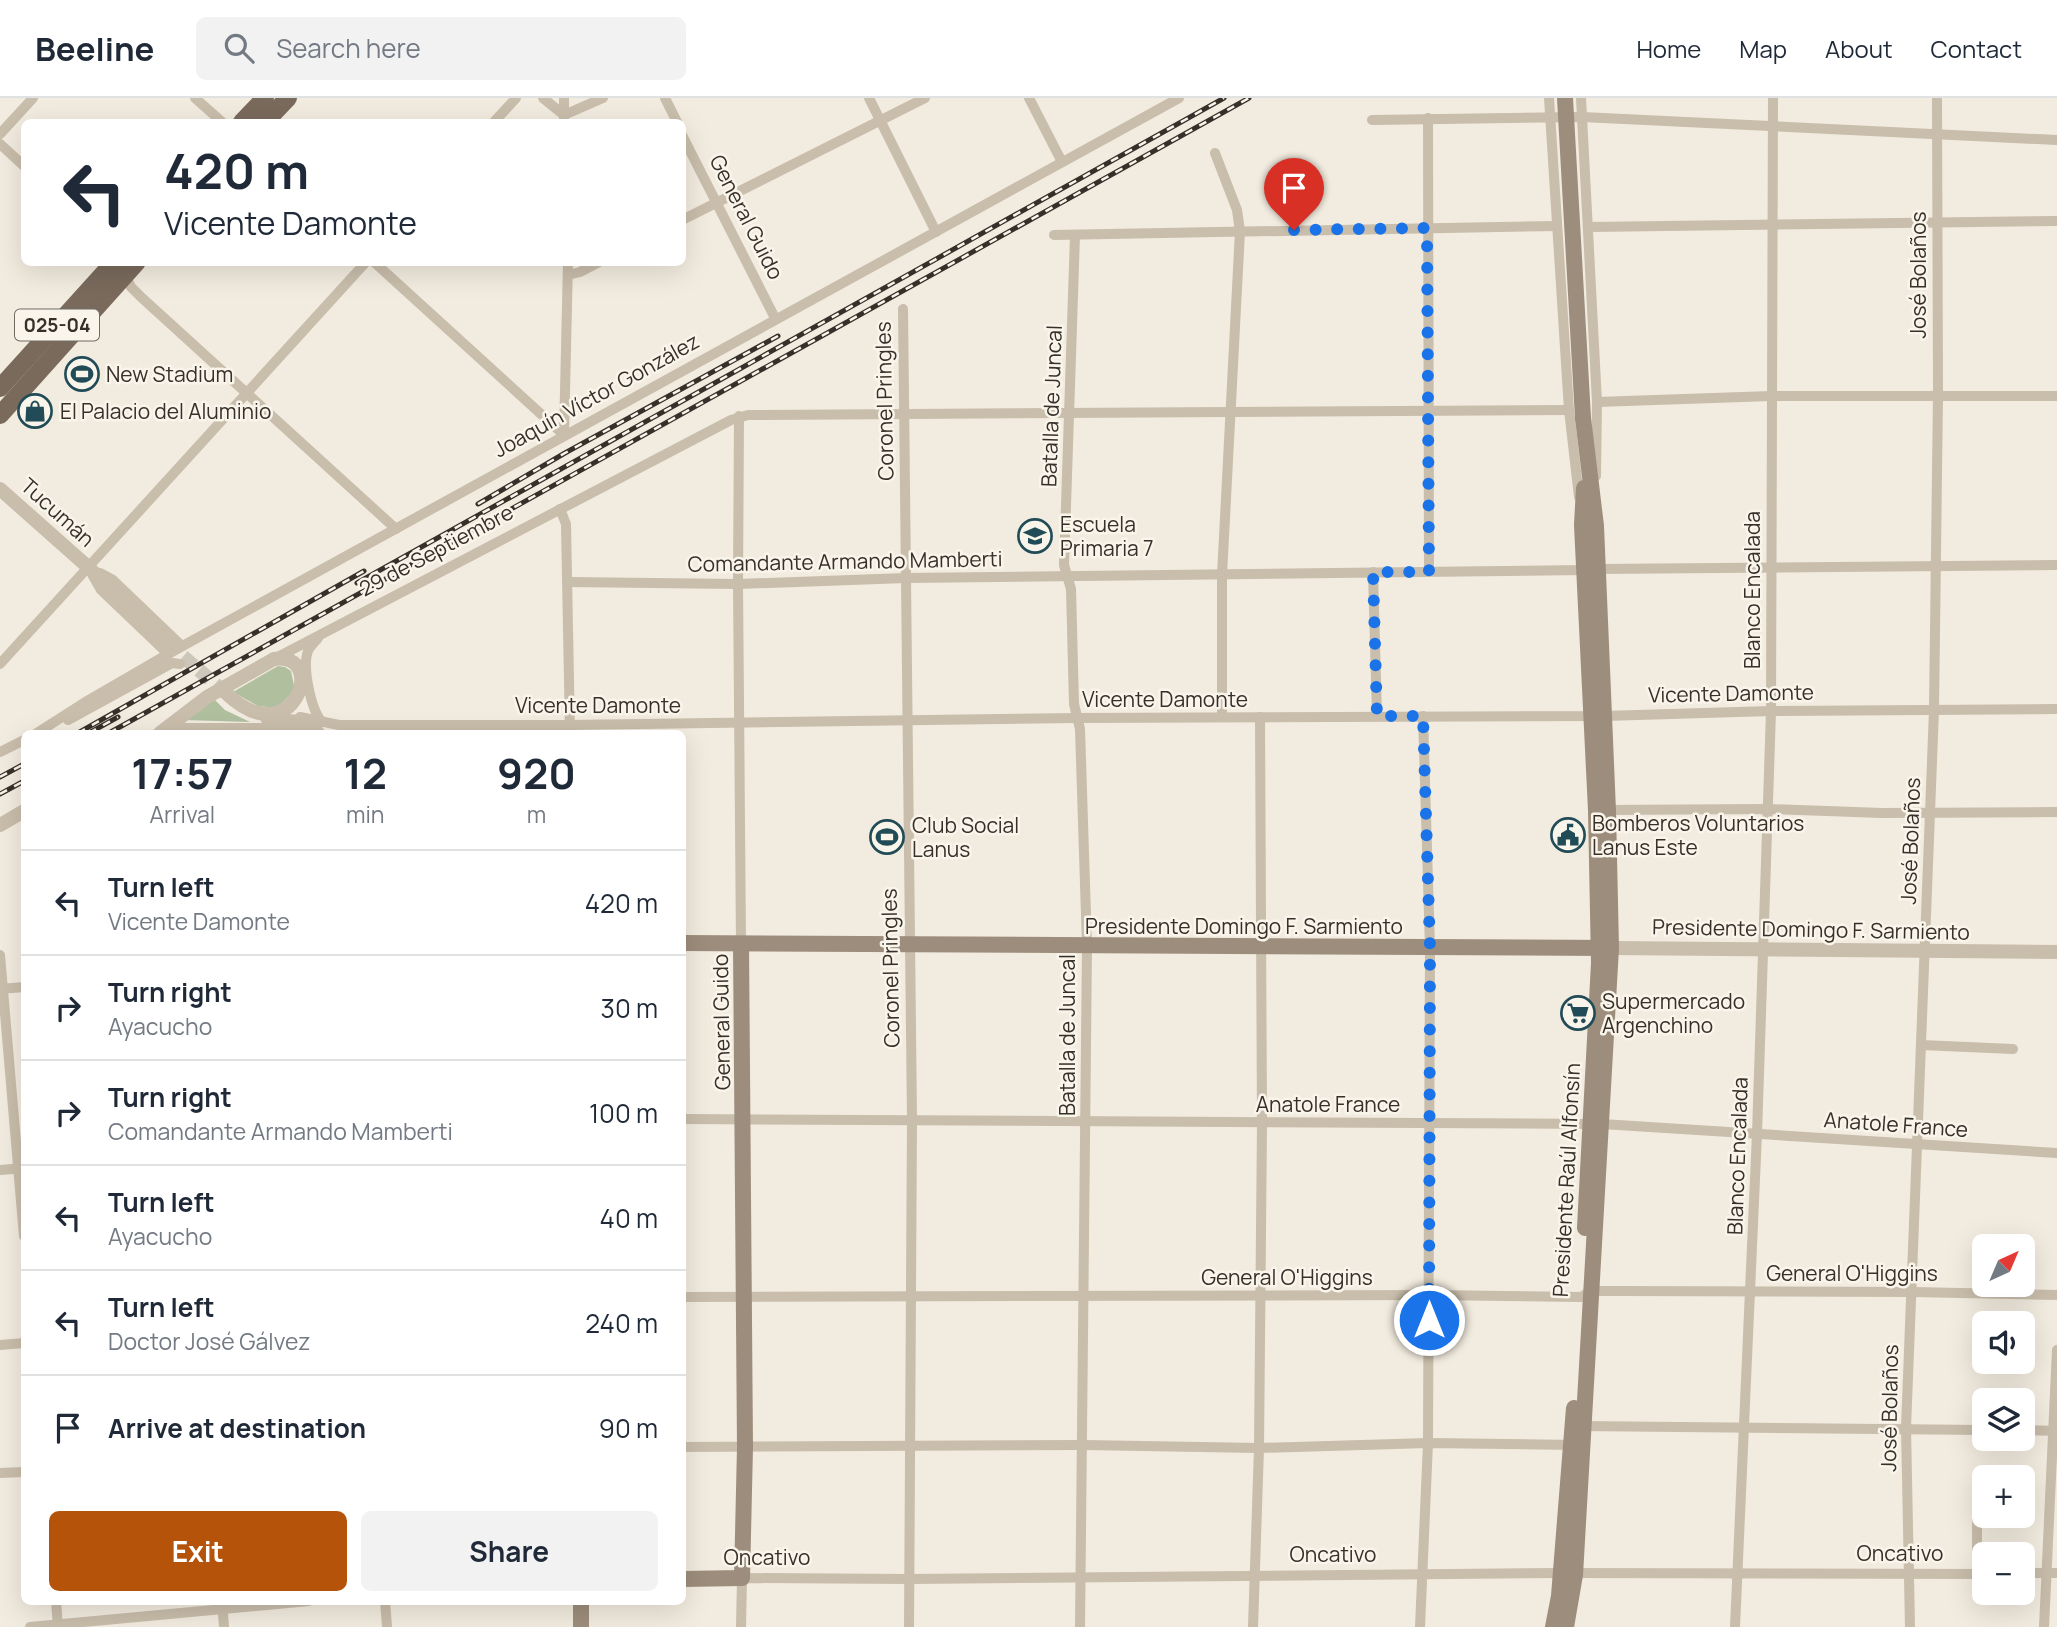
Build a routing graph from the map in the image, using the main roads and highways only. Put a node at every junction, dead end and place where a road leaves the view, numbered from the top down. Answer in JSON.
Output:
{"nodes":[{"id":1,"x":265,"y":98,"type":"edge"},
{"id":2,"x":288,"y":98,"type":"edge"},
{"id":3,"x":1565,"y":98,"type":"edge"},
{"id":4,"x":245,"y":119,"type":"edge"},
{"id":5,"x":268,"y":119,"type":"edge"},
{"id":6,"x":120,"y":267,"type":"edge"},
{"id":7,"x":1,"y":384,"type":"edge"},
{"id":8,"x":0,"y":415,"type":"edge"},
{"id":9,"x":686,"y":943,"type":"edge"},
{"id":10,"x":741,"y":944,"type":"junction"},
{"id":11,"x":1605,"y":948,"type":"junction"},
{"id":12,"x":1568,"y":1574,"type":"junction"},
{"id":13,"x":742,"y":1578,"type":"joint"},
{"id":14,"x":686,"y":1579,"type":"edge"},
{"id":15,"x":581,"y":1605,"type":"edge"},
{"id":16,"x":581,"y":1627,"type":"edge"},
{"id":17,"x":1553,"y":1627,"type":"edge"},
{"id":18,"x":1566,"y":1627,"type":"edge"}],
"edges":[{"from":1,"to":4,"type":"main road"},
{"from":2,"to":5,"type":"main road"},
{"from":3,"to":11,"type":"main road","name":"Presidente Raúl Alfonsín","bridge":true},
{"from":6,"to":7,"type":"main road","number":"025-04"},
{"from":6,"to":8,"type":"main road","number":"025-04"},
{"from":9,"to":10,"type":"main road","name":"Presidente Domingo F. Sarmiento"},
{"from":10,"to":11,"type":"main road","name":"Presidente Domingo F. Sarmiento"},
{"from":10,"to":13,"type":"main road","name":"General Guido"},
{"from":11,"to":12,"type":"main road","name":"Presidente Raúl Alfonsín"},
{"from":12,"to":17,"type":"main road","name":"Presidente Raúl Alfonsín"},
{"from":12,"to":18,"type":"main road","name":"Presidente Raúl Alfonsín"},
{"from":13,"to":14,"type":"main road","name":"Oncativo"},
{"from":15,"to":16,"type":"main road"}]}
